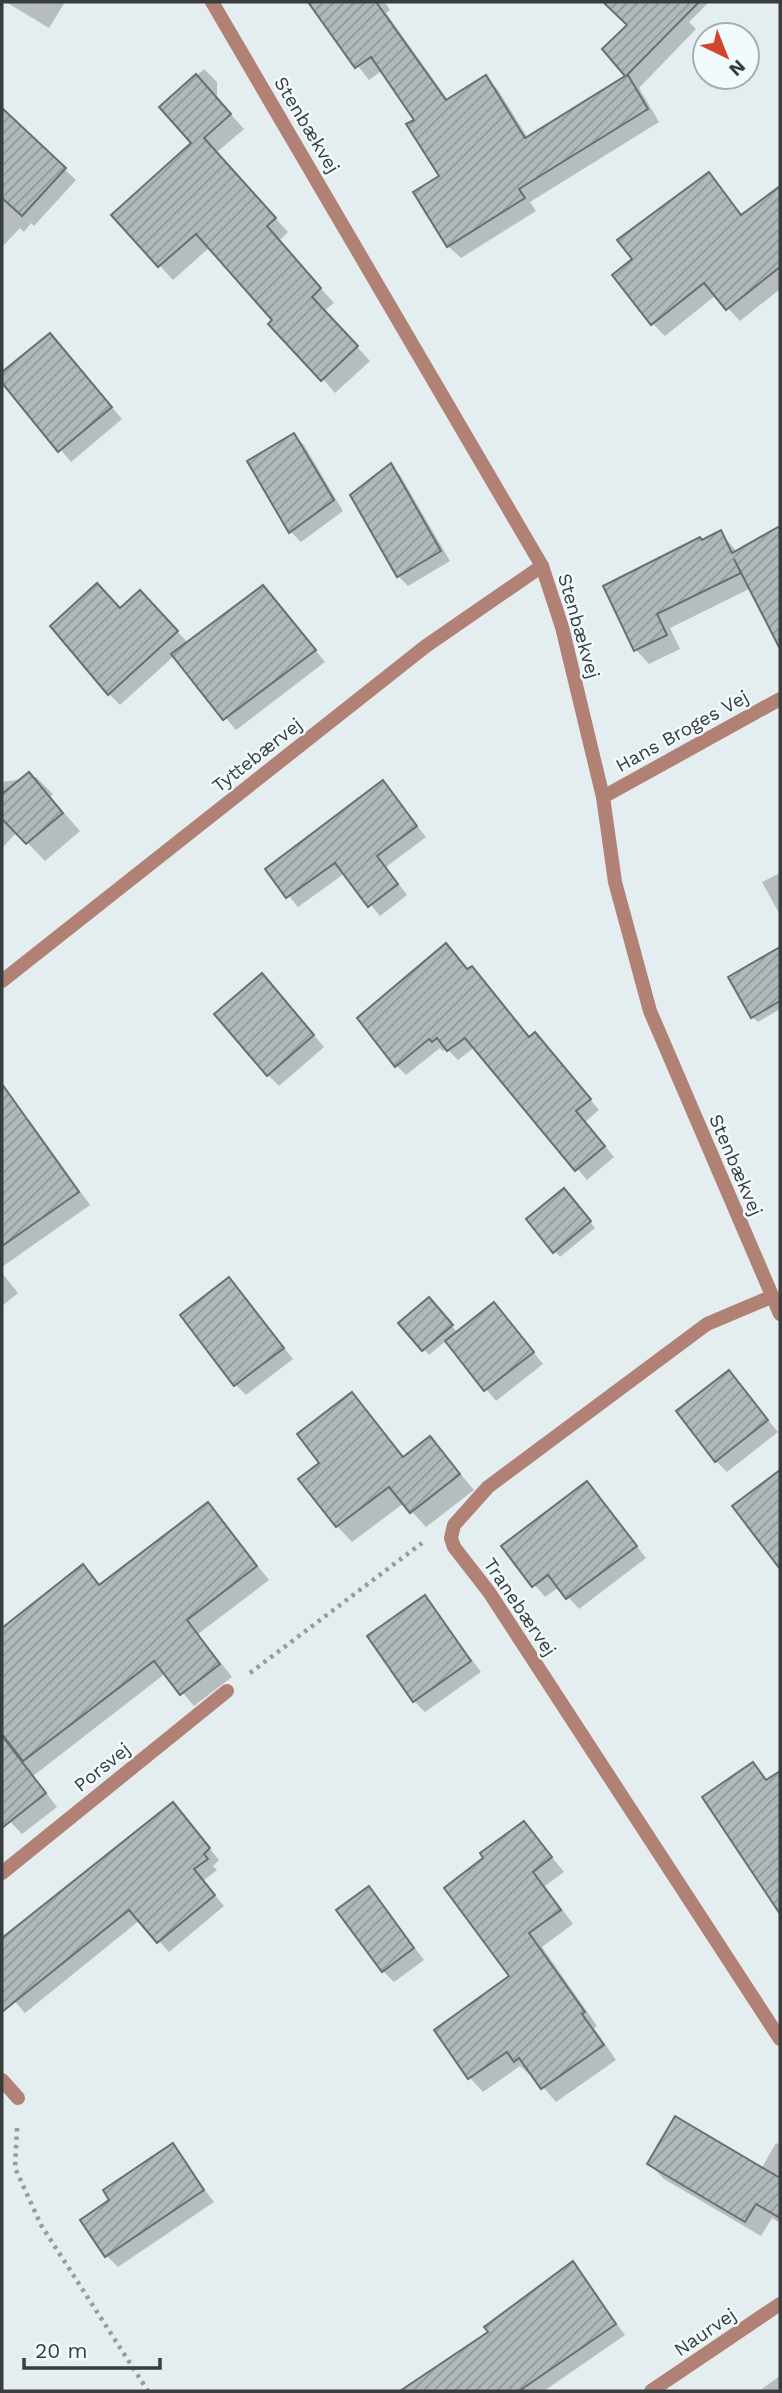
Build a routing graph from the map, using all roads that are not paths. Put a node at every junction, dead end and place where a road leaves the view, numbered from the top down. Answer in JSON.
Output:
{"nodes":[{"id":1,"x":212,"y":2,"type":"edge"},
{"id":2,"x":542,"y":566,"type":"junction"},
{"id":3,"x":780,"y":699,"type":"edge"},
{"id":4,"x":603,"y":797,"type":"junction"},
{"id":5,"x":2,"y":981,"type":"edge"},
{"id":6,"x":772,"y":1297,"type":"junction"},
{"id":7,"x":780,"y":1314,"type":"edge"},
{"id":8,"x":227,"y":1691,"type":"road end"},
{"id":9,"x":2,"y":1873,"type":"edge"},
{"id":10,"x":780,"y":2039,"type":"edge"},
{"id":11,"x":2,"y":2080,"type":"edge"},
{"id":12,"x":18,"y":2098,"type":"road end"},
{"id":13,"x":780,"y":2304,"type":"edge"},
{"id":14,"x":651,"y":2391,"type":"edge"}],
"edges":[{"from":1,"to":2,"type":"street","name":"Stenbækvej"},
{"from":2,"to":4,"type":"street","name":"Stenbækvej"},
{"from":2,"to":5,"type":"street","name":"Tyttebærvej"},
{"from":3,"to":4,"type":"street","name":"Hans Broges Vej"},
{"from":4,"to":6,"type":"street","name":"Stenbækvej"},
{"from":6,"to":7,"type":"street","name":"Stenbækvej"},
{"from":6,"to":10,"type":"street","name":"Tranebærvej"},
{"from":8,"to":9,"type":"street","name":"Porsvej"},
{"from":11,"to":12,"type":"street"},
{"from":13,"to":14,"type":"street","name":"Naurvej"}]}
